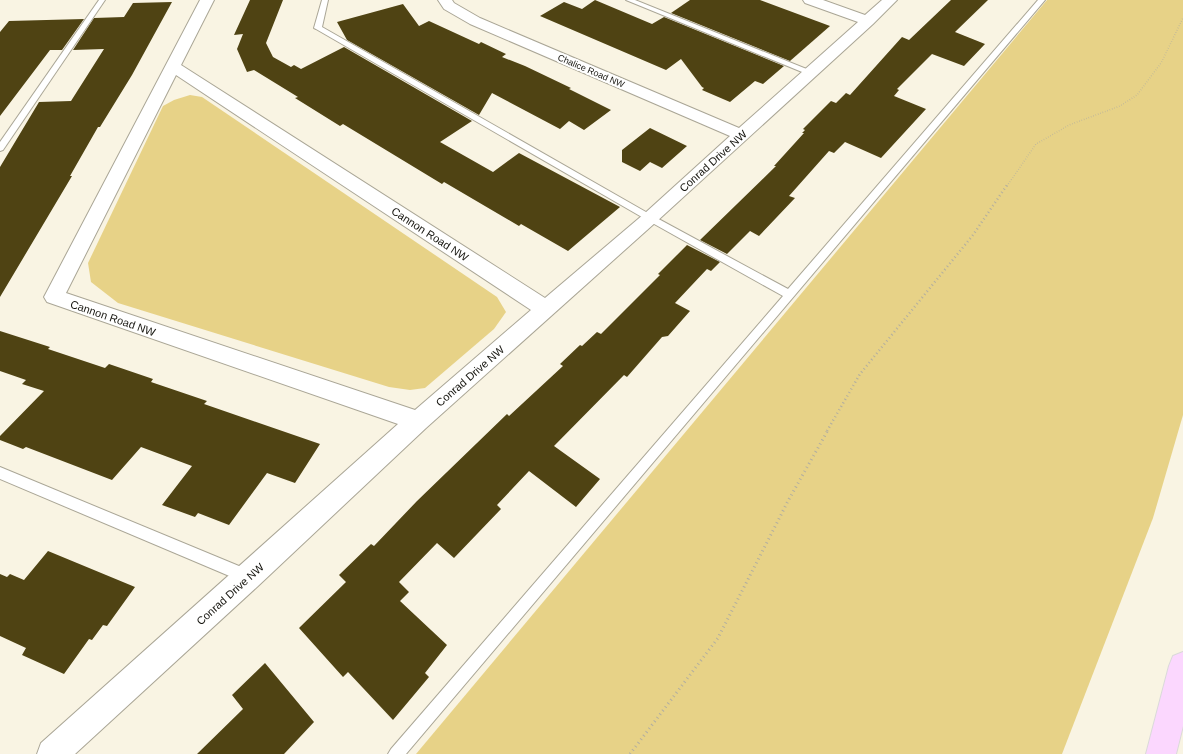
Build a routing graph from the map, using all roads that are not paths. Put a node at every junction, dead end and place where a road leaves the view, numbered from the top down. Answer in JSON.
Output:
{"nodes":[{"id":1,"x":102,"y":0,"type":"edge"},
{"id":2,"x":207,"y":0,"type":"edge"},
{"id":3,"x":325,"y":0,"type":"edge"},
{"id":4,"x":445,"y":0,"type":"edge"},
{"id":5,"x":628,"y":0,"type":"edge"},
{"id":6,"x":810,"y":0,"type":"edge"},
{"id":7,"x":890,"y":0,"type":"edge"},
{"id":8,"x":1042,"y":0,"type":"edge"},
{"id":9,"x":868,"y":20,"type":"junction"},
{"id":10,"x":173,"y":66,"type":"junction"},
{"id":11,"x":810,"y":72,"type":"junction"},
{"id":12,"x":741,"y":135,"type":"junction"},
{"id":13,"x":0,"y":148,"type":"edge"},
{"id":14,"x":650,"y":218,"type":"junction"},
{"id":15,"x":790,"y":295,"type":"junction"},
{"id":16,"x":546,"y":309,"type":"junction"},
{"id":17,"x":418,"y":421,"type":"junction"},
{"id":18,"x":0,"y":473,"type":"edge"},
{"id":19,"x":249,"y":577,"type":"junction"},
{"id":20,"x":1183,"y":666,"type":"edge"},
{"id":21,"x":52,"y":754,"type":"edge"},
{"id":22,"x":396,"y":754,"type":"edge"},
{"id":23,"x":1162,"y":754,"type":"edge"}],
"edges":[{"from":1,"to":13,"type":"lane"},
{"from":2,"to":10,"type":"street","name":"Cannon Road NW"},
{"from":3,"to":14,"type":"lane"},
{"from":4,"to":12,"type":"street","name":"Chalice Road NW"},
{"from":5,"to":11,"type":"lane"},
{"from":6,"to":9,"type":"street"},
{"from":7,"to":9,"type":"street","name":"Conrad Drive NW"},
{"from":8,"to":15,"type":"lane"},
{"from":9,"to":11,"type":"street","name":"Conrad Drive NW"},
{"from":10,"to":16,"type":"street","name":"Cannon Road NW"},
{"from":10,"to":17,"type":"street","name":"Cannon Road NW"},
{"from":11,"to":12,"type":"street","name":"Conrad Drive NW"},
{"from":12,"to":14,"type":"street","name":"Conrad Drive NW"},
{"from":14,"to":15,"type":"lane"},
{"from":14,"to":16,"type":"street","name":"Conrad Drive NW"},
{"from":15,"to":22,"type":"lane"},
{"from":16,"to":17,"type":"street","name":"Conrad Drive NW"},
{"from":17,"to":19,"type":"street","name":"Conrad Drive NW"},
{"from":18,"to":19,"type":"lane"},
{"from":19,"to":21,"type":"street","name":"Conrad Drive NW"},
{"from":20,"to":23,"type":"main road"}]}
